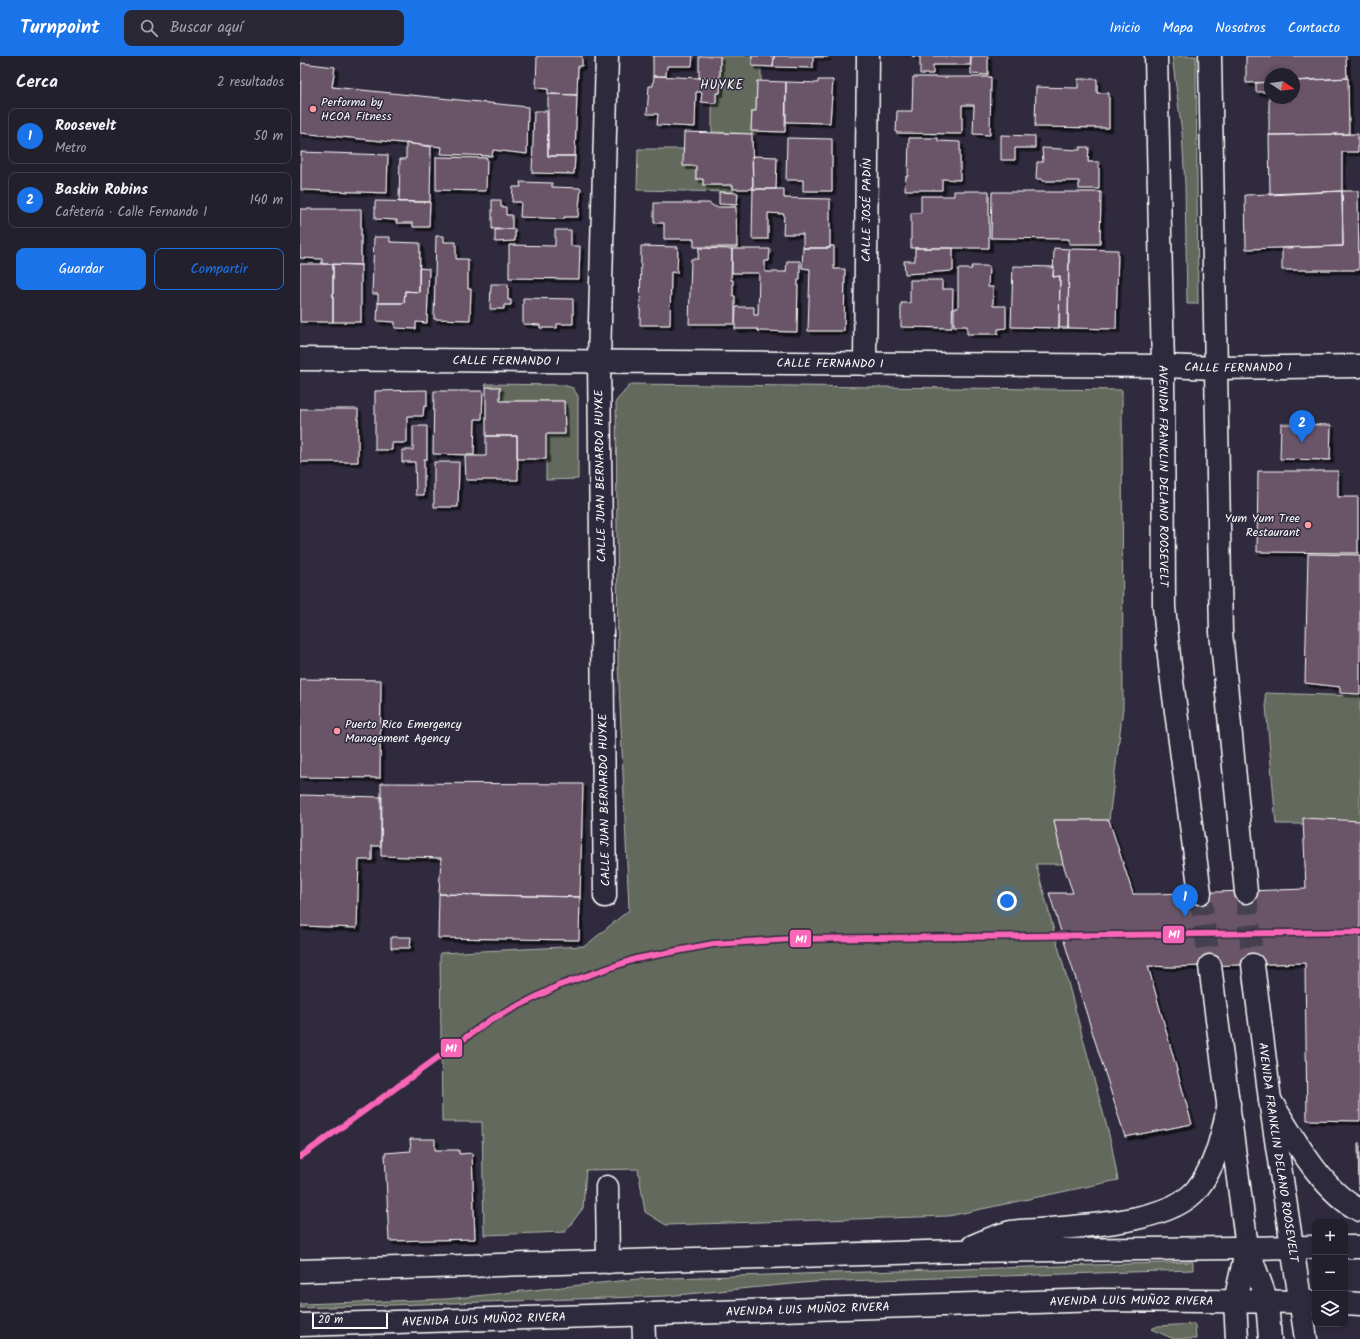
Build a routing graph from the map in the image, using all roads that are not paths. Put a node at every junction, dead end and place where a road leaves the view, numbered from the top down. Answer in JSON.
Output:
{"nodes":[{"id":1,"x":607,"y":56,"type":"edge"},
{"id":2,"x":868,"y":56,"type":"edge"},
{"id":3,"x":1156,"y":56,"type":"edge"},
{"id":4,"x":1210,"y":56,"type":"edge"},
{"id":5,"x":300,"y":359,"type":"edge"},
{"id":6,"x":599,"y":360,"type":"junction"},
{"id":7,"x":865,"y":364,"type":"junction"},
{"id":8,"x":1163,"y":366,"type":"junction"},
{"id":9,"x":1360,"y":366,"type":"edge"},
{"id":10,"x":1216,"y":368,"type":"junction"},
{"id":11,"x":1246,"y":892,"type":"tunnel mouth"},
{"id":12,"x":1200,"y":893,"type":"tunnel mouth"},
{"id":13,"x":605,"y":896,"type":"dead end"},
{"id":14,"x":1253,"y":965,"type":"tunnel mouth"},
{"id":15,"x":1210,"y":966,"type":"tunnel mouth"},
{"id":16,"x":1270,"y":1100,"type":"junction"},
{"id":17,"x":1229,"y":1104,"type":"junction"},
{"id":18,"x":608,"y":1187,"type":"dead end"},
{"id":19,"x":1360,"y":1210,"type":"edge"},
{"id":20,"x":1247,"y":1247,"type":"junction"},
{"id":21,"x":1293,"y":1247,"type":"junction"},
{"id":22,"x":1312,"y":1247,"type":"edge"},
{"id":23,"x":1348,"y":1247,"type":"edge"},
{"id":24,"x":1360,"y":1248,"type":"edge"},
{"id":25,"x":959,"y":1251,"type":"junction"},
{"id":26,"x":608,"y":1262,"type":"junction"},
{"id":27,"x":300,"y":1271,"type":"edge"},
{"id":28,"x":1235,"y":1301,"type":"junction"},
{"id":29,"x":1267,"y":1301,"type":"junction"},
{"id":30,"x":1308,"y":1302,"type":"edge"},
{"id":31,"x":1348,"y":1303,"type":"edge"},
{"id":32,"x":1360,"y":1304,"type":"edge"},
{"id":33,"x":643,"y":1314,"type":"junction"},
{"id":34,"x":300,"y":1325,"type":"edge"},
{"id":35,"x":644,"y":1339,"type":"edge"},
{"id":36,"x":1237,"y":1339,"type":"edge"},
{"id":37,"x":1270,"y":1339,"type":"edge"},
{"id":38,"x":1306,"y":1339,"type":"edge"}],
"edges":[{"from":1,"to":6,"type":"main road","name":"CALLE JUAN BERNARDO HUYKE"},
{"from":2,"to":7,"type":"main road","name":"CALLE JOSÉ PADÍN"},
{"from":3,"to":8,"type":"main road","name":"AVENIDA FRANKLIN DELANO ROOSEVELT"},
{"from":4,"to":10,"type":"main road"},
{"from":5,"to":6,"type":"main road","name":"CALLE FERNANDO I"},
{"from":6,"to":7,"type":"main road","name":"CALLE FERNANDO I"},
{"from":6,"to":13,"type":"main road","name":"CALLE JUAN BERNARDO HUYKE"},
{"from":7,"to":8,"type":"main road","name":"CALLE FERNANDO I"},
{"from":8,"to":10,"type":"main road","name":"CALLE FERNANDO I"},
{"from":8,"to":12,"type":"main road","name":"AVENIDA FRANKLIN DELANO ROOSEVELT"},
{"from":9,"to":10,"type":"main road","name":"CALLE FERNANDO I"},
{"from":10,"to":11,"type":"main road"},
{"from":14,"to":16,"type":"main road","name":"AVENIDA FRANKLIN DELANO ROOSEVELT"},
{"from":15,"to":17,"type":"main road"},
{"from":16,"to":19,"type":"main road"},
{"from":16,"to":21,"type":"main road","name":"AVENIDA FRANKLIN DELANO ROOSEVELT"},
{"from":17,"to":20,"type":"main road"},
{"from":17,"to":25,"type":"main road"},
{"from":18,"to":26,"type":"main road"},
{"from":20,"to":21,"type":"main road"},
{"from":20,"to":25,"type":"main road"},
{"from":20,"to":28,"type":"main road"},
{"from":20,"to":29,"type":"main road"},
{"from":21,"to":22,"type":"main road"},
{"from":21,"to":30,"type":"main road","name":"AVENIDA FRANKLIN DELANO ROOSEVELT"},
{"from":23,"to":24,"type":"main road"},
{"from":25,"to":26,"type":"main road"},
{"from":26,"to":27,"type":"main road"},
{"from":28,"to":29,"type":"main road","name":"AVENIDA LUIS MUÑOZ RIVERA"},
{"from":28,"to":33,"type":"main road","name":"AVENIDA LUIS MUÑOZ RIVERA"},
{"from":28,"to":36,"type":"main road"},
{"from":29,"to":30,"type":"main road","name":"AVENIDA LUIS MUÑOZ RIVERA"},
{"from":29,"to":37,"type":"main road"},
{"from":30,"to":38,"type":"main road","name":"AVENIDA FRANKLIN DELANO ROOSEVELT"},
{"from":31,"to":32,"type":"main road"},
{"from":33,"to":34,"type":"main road","name":"AVENIDA LUIS MUÑOZ RIVERA"},
{"from":33,"to":35,"type":"main road"}]}
